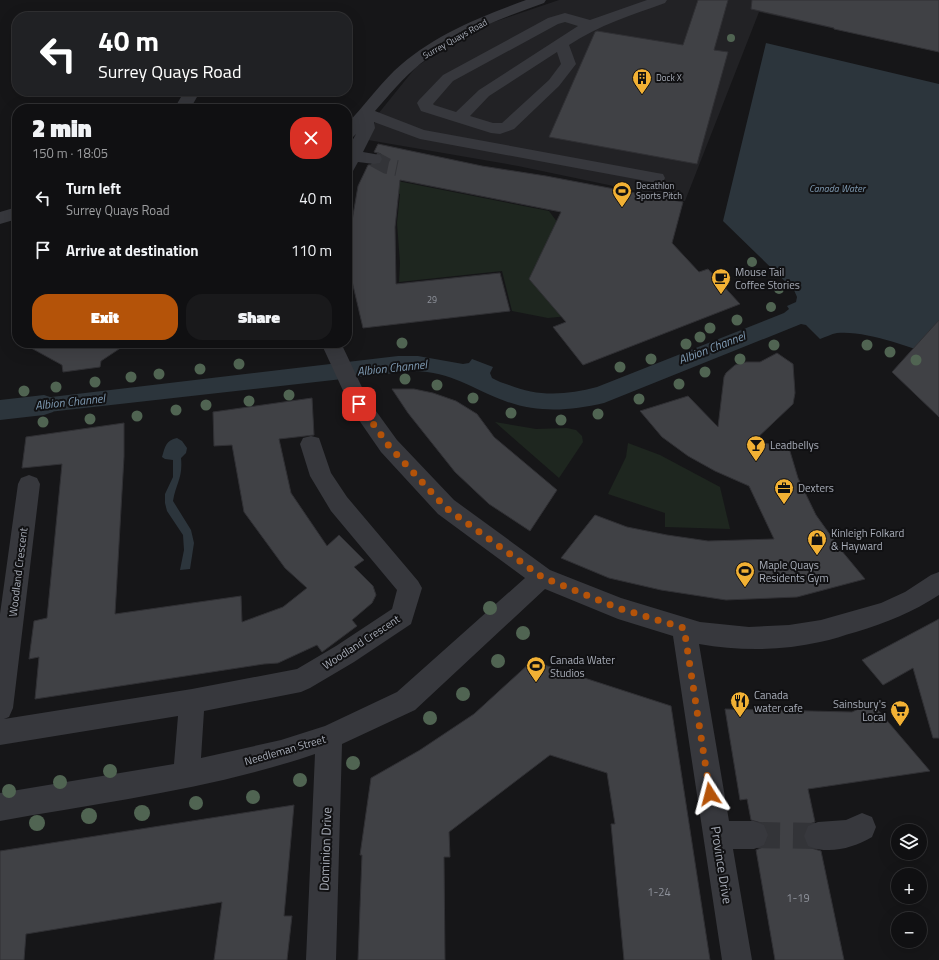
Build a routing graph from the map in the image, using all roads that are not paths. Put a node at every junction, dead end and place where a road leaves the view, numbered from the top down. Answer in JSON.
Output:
{"nodes":[{"id":1,"x":539,"y":0,"type":"edge"},
{"id":2,"x":625,"y":0,"type":"edge"},
{"id":3,"x":660,"y":0,"type":"edge"},
{"id":4,"x":638,"y":8,"type":"junction"},
{"id":5,"x":651,"y":16,"type":"dead end"},
{"id":6,"x":591,"y":25,"type":"junction"},
{"id":7,"x":561,"y":43,"type":"junction"},
{"id":8,"x":366,"y":113,"type":"junction"},
{"id":9,"x":459,"y":118,"type":"junction"},
{"id":10,"x":352,"y":128,"type":"edge"},
{"id":11,"x":352,"y":155,"type":"edge"},
{"id":12,"x":352,"y":164,"type":"edge"},
{"id":13,"x":372,"y":164,"type":"tunnel mouth"},
{"id":14,"x":657,"y":178,"type":"dead end"},
{"id":15,"x":12,"y":214,"type":"edge"},
{"id":16,"x":0,"y":218,"type":"edge"},
{"id":17,"x":332,"y":348,"type":"edge"},
{"id":18,"x":311,"y":444,"type":"dead end"},
{"id":19,"x":29,"y":484,"type":"dead end"},
{"id":20,"x":542,"y":577,"type":"junction"},
{"id":21,"x":939,"y":582,"type":"edge"},
{"id":22,"x":684,"y":628,"type":"junction"},
{"id":23,"x":192,"y":700,"type":"junction"},
{"id":24,"x":0,"y":708,"type":"edge"},
{"id":25,"x":0,"y":732,"type":"edge"},
{"id":26,"x":329,"y":737,"type":"junction"},
{"id":27,"x":186,"y":775,"type":"junction"},
{"id":28,"x":0,"y":807,"type":"edge"},
{"id":29,"x":862,"y":827,"type":"dead end"},
{"id":30,"x":717,"y":835,"type":"junction"},
{"id":31,"x":754,"y":835,"type":"tunnel mouth"},
{"id":32,"x":818,"y":836,"type":"tunnel mouth"},
{"id":33,"x":321,"y":960,"type":"edge"},
{"id":34,"x":737,"y":960,"type":"edge"}],
"edges":[{"from":1,"to":8,"type":"street","name":"Surrey Quays Road"},
{"from":2,"to":4,"type":"street"},
{"from":3,"to":4,"type":"street"},
{"from":4,"to":5,"type":"street"},
{"from":4,"to":6,"type":"street"},
{"from":6,"to":7,"type":"street"},
{"from":6,"to":9,"type":"street"},
{"from":7,"to":9,"type":"street"},
{"from":7,"to":9,"type":"street"},
{"from":8,"to":10,"type":"street","name":"Surrey Quays Road"},
{"from":8,"to":11,"type":"street"},
{"from":8,"to":14,"type":"street"},
{"from":12,"to":13,"type":"street"},
{"from":15,"to":16,"type":"street"},
{"from":17,"to":20,"type":"street"},
{"from":18,"to":23,"type":"street","name":"Woodland Crescent"},
{"from":19,"to":24,"type":"street","name":"Woodland Crescent"},
{"from":20,"to":22,"type":"street"},
{"from":20,"to":26,"type":"street","name":"Needleman Street"},
{"from":21,"to":22,"type":"street"},
{"from":22,"to":30,"type":"street","name":"Province Drive"},
{"from":23,"to":25,"type":"street","name":"Woodland Crescent"},
{"from":23,"to":27,"type":"street"},
{"from":26,"to":27,"type":"street","name":"Needleman Street"},
{"from":26,"to":33,"type":"street","name":"Dominion Drive"},
{"from":27,"to":28,"type":"street","name":"Needleman Street"},
{"from":29,"to":32,"type":"street"},
{"from":30,"to":31,"type":"street"},
{"from":30,"to":34,"type":"street","name":"Province Drive"}]}
